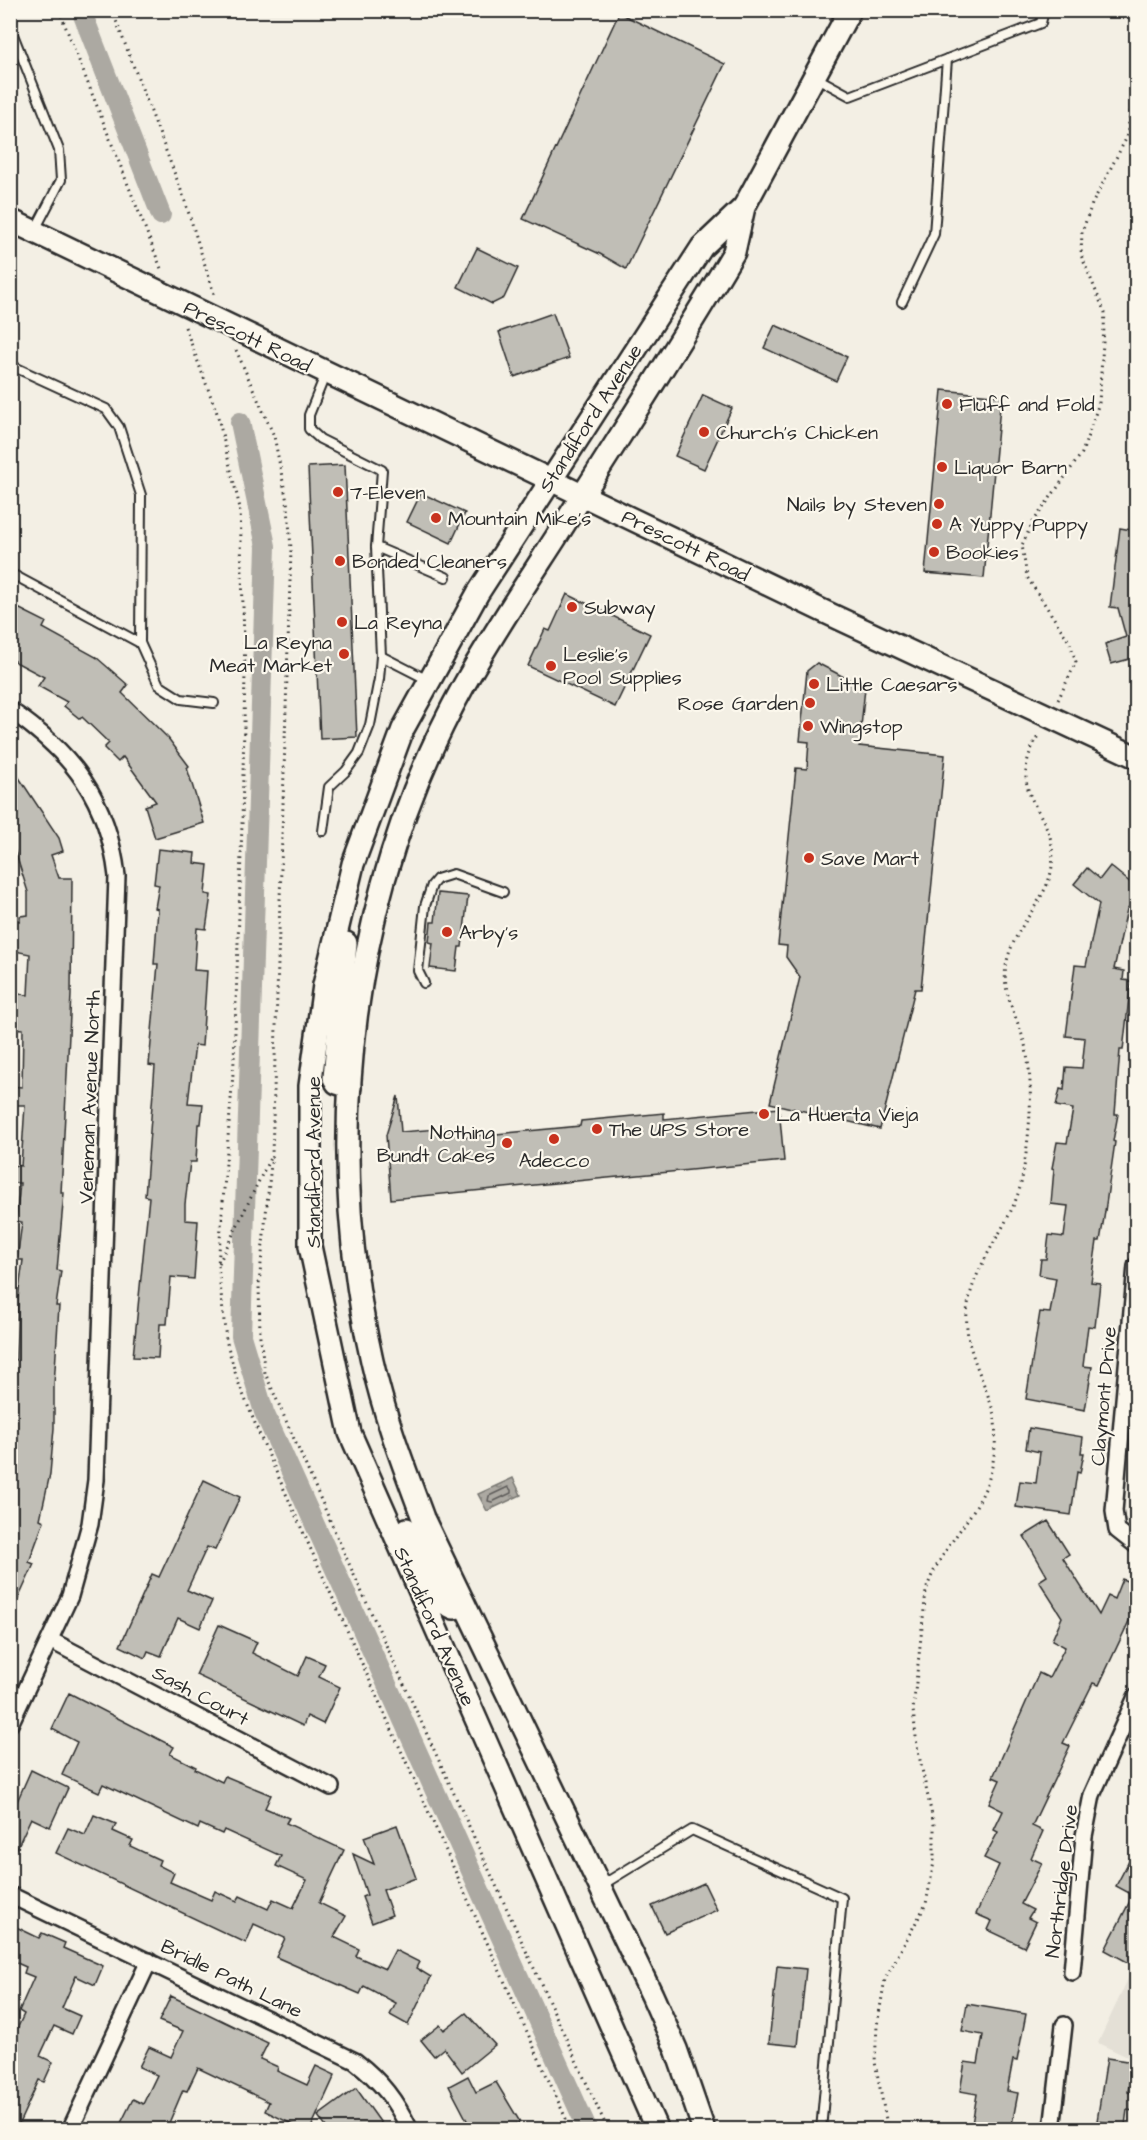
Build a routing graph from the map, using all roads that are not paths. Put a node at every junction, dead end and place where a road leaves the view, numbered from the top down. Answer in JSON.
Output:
{"nodes":[{"id":1,"x":850,"y":10,"type":"edge"},
{"id":2,"x":1044,"y":10,"type":"edge"},
{"id":3,"x":10,"y":27,"type":"edge"},
{"id":4,"x":947,"y":59,"type":"junction"},
{"id":5,"x":815,"y":77,"type":"junction"},
{"id":6,"x":744,"y":207,"type":"junction"},
{"id":7,"x":10,"y":220,"type":"edge"},
{"id":8,"x":35,"y":231,"type":"junction"},
{"id":9,"x":902,"y":302,"type":"dead end"},
{"id":10,"x":10,"y":364,"type":"edge"},
{"id":11,"x":326,"y":373,"type":"junction"},
{"id":12,"x":550,"y":480,"type":"junction"},
{"id":13,"x":583,"y":495,"type":"junction"},
{"id":14,"x":376,"y":547,"type":"junction"},
{"id":15,"x":10,"y":573,"type":"edge"},
{"id":16,"x":446,"y":577,"type":"dead end"},
{"id":17,"x":140,"y":643,"type":"junction"},
{"id":18,"x":381,"y":656,"type":"junction"},
{"id":19,"x":428,"y":680,"type":"junction"},
{"id":20,"x":213,"y":703,"type":"dead end"},
{"id":21,"x":10,"y":710,"type":"edge"},
{"id":22,"x":1137,"y":757,"type":"edge"},
{"id":23,"x":323,"y":831,"type":"dead end"},
{"id":24,"x":503,"y":892,"type":"dead end"},
{"id":25,"x":342,"y":909,"type":"junction"},
{"id":26,"x":423,"y":983,"type":"dead end"},
{"id":27,"x":350,"y":1087,"type":"junction"},
{"id":28,"x":1137,"y":1266,"type":"edge"},
{"id":29,"x":369,"y":1475,"type":"junction"},
{"id":30,"x":1137,"y":1545,"type":"edge"},
{"id":31,"x":464,"y":1606,"type":"junction"},
{"id":32,"x":51,"y":1640,"type":"junction"},
{"id":33,"x":1137,"y":1697,"type":"edge"},
{"id":34,"x":10,"y":1724,"type":"edge"},
{"id":35,"x":332,"y":1787,"type":"dead end"},
{"id":36,"x":599,"y":1886,"type":"junction"},
{"id":37,"x":10,"y":1895,"type":"edge"},
{"id":38,"x":149,"y":1961,"type":"junction"},
{"id":39,"x":1072,"y":1972,"type":"dead end"},
{"id":40,"x":1064,"y":2025,"type":"dead end"},
{"id":41,"x":70,"y":2130,"type":"edge"},
{"id":42,"x":410,"y":2130,"type":"edge"},
{"id":43,"x":657,"y":2130,"type":"edge"},
{"id":44,"x":704,"y":2130,"type":"edge"},
{"id":45,"x":821,"y":2130,"type":"edge"},
{"id":46,"x":1052,"y":2130,"type":"edge"}],
"edges":[{"from":1,"to":5,"type":"main road","name":"Standiford Avenue"},
{"from":2,"to":4,"type":"lane"},
{"from":3,"to":8,"type":"lane"},
{"from":4,"to":5,"type":"lane"},
{"from":4,"to":9,"type":"lane"},
{"from":5,"to":6,"type":"main road","name":"Standiford Avenue"},
{"from":6,"to":12,"type":"main road","name":"Standiford Avenue"},
{"from":6,"to":13,"type":"main road","name":"Standiford Avenue"},
{"from":7,"to":8,"type":"main road","name":"Prescott Road"},
{"from":8,"to":11,"type":"main road","name":"Prescott Road"},
{"from":10,"to":17,"type":"lane"},
{"from":11,"to":12,"type":"main road","name":"Prescott Road"},
{"from":11,"to":14,"type":"lane"},
{"from":12,"to":13,"type":"main road","name":"Prescott Road"},
{"from":12,"to":19,"type":"main road","name":"Standiford Avenue"},
{"from":13,"to":22,"type":"main road","name":"Prescott Road"},
{"from":13,"to":27,"type":"main road","name":"Standiford Avenue"},
{"from":14,"to":16,"type":"lane"},
{"from":14,"to":18,"type":"lane"},
{"from":15,"to":17,"type":"lane"},
{"from":17,"to":20,"type":"lane"},
{"from":18,"to":19,"type":"lane"},
{"from":18,"to":23,"type":"lane"},
{"from":19,"to":25,"type":"main road","name":"Standiford Avenue"},
{"from":21,"to":32,"type":"street","name":"Veneman Avenue North"},
{"from":24,"to":26,"type":"lane"},
{"from":25,"to":27,"type":"main road"},
{"from":25,"to":29,"type":"main road","name":"Standiford Avenue"},
{"from":27,"to":31,"type":"main road","name":"Standiford Avenue"},
{"from":28,"to":30,"type":"street","name":"Claymont Drive"},
{"from":29,"to":31,"type":"main road"},
{"from":29,"to":43,"type":"main road","name":"Standiford Avenue"},
{"from":31,"to":36,"type":"main road","name":"Standiford Avenue"},
{"from":32,"to":34,"type":"street","name":"Veneman Avenue North"},
{"from":32,"to":35,"type":"street","name":"Sash Court"},
{"from":33,"to":39,"type":"street","name":"Northridge Drive"},
{"from":36,"to":44,"type":"main road","name":"Standiford Avenue"},
{"from":36,"to":45,"type":"lane"},
{"from":37,"to":38,"type":"street","name":"Bridle Path Lane"},
{"from":38,"to":41,"type":"street"},
{"from":38,"to":42,"type":"street","name":"Bridle Path Lane"},
{"from":40,"to":46,"type":"street"}]}
